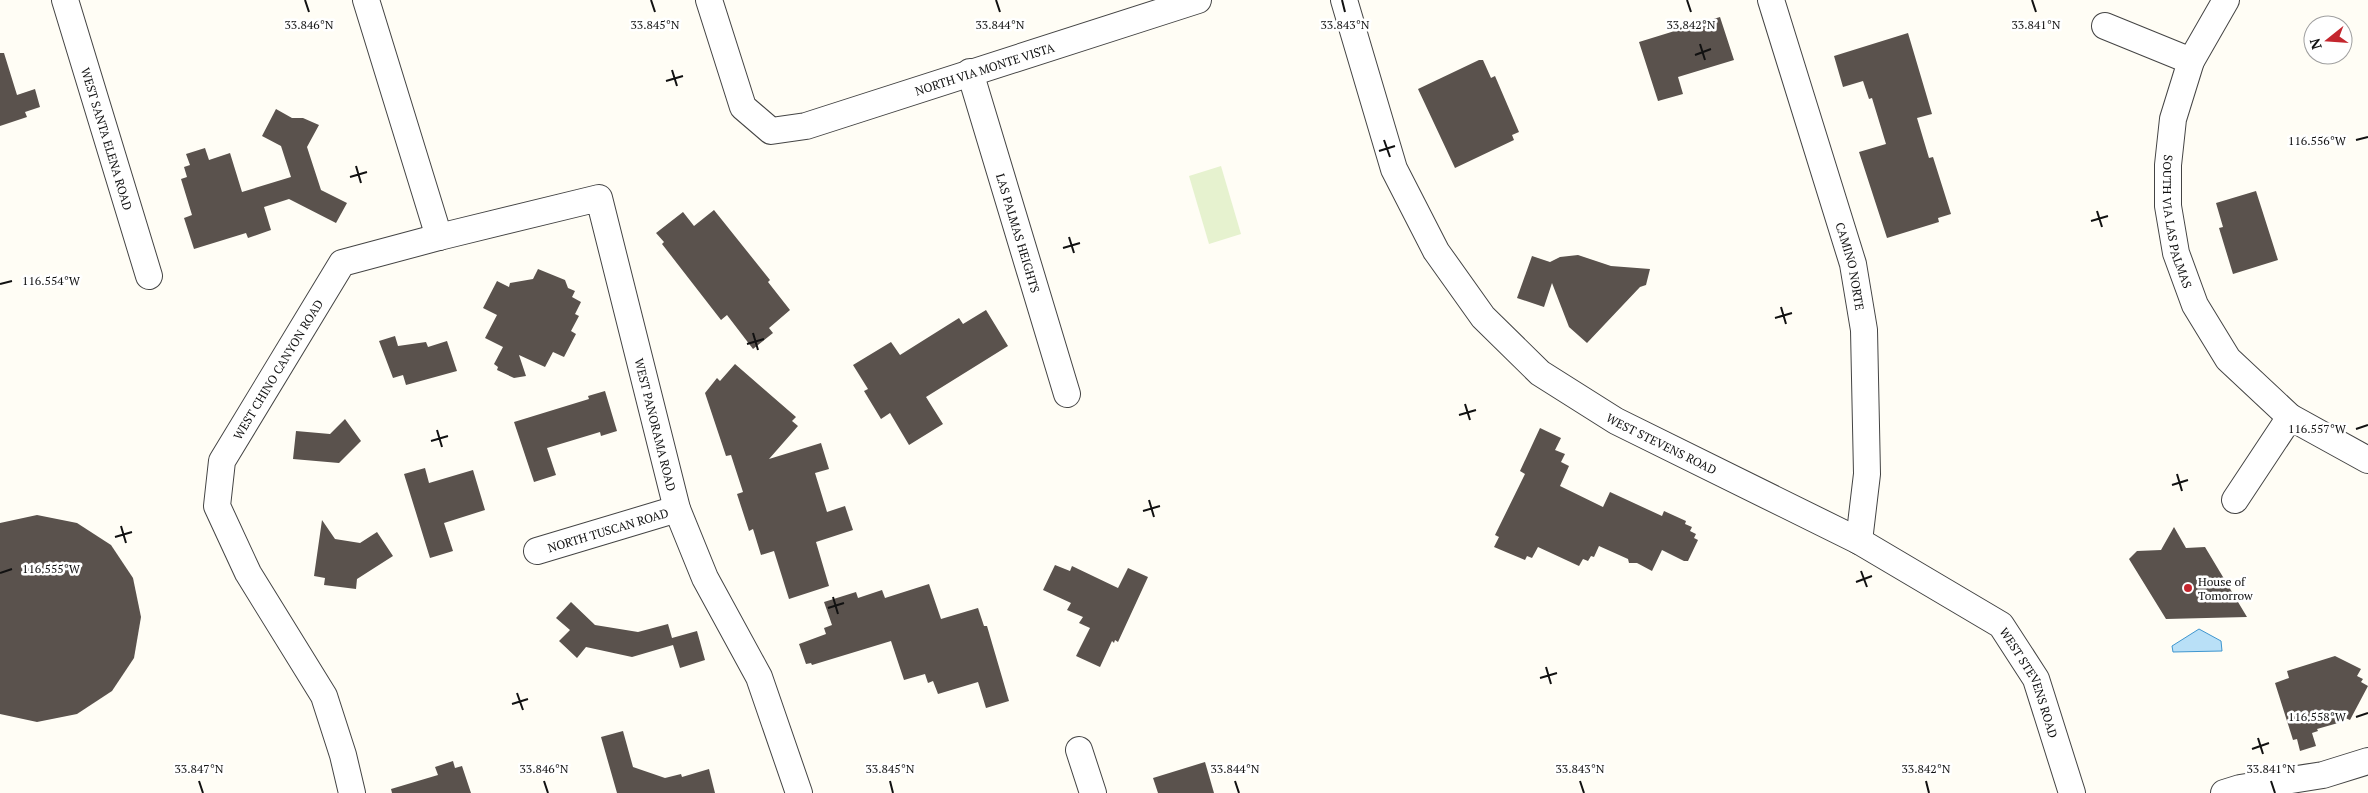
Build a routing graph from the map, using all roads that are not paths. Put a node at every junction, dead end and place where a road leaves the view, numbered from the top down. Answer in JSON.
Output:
{"nodes":[{"id":1,"x":65,"y":0,"type":"edge"},
{"id":2,"x":366,"y":0,"type":"edge"},
{"id":3,"x":709,"y":0,"type":"edge"},
{"id":4,"x":1198,"y":0,"type":"edge"},
{"id":5,"x":1344,"y":0,"type":"edge"},
{"id":6,"x":1771,"y":0,"type":"edge"},
{"id":7,"x":2226,"y":0,"type":"edge"},
{"id":8,"x":2104,"y":26,"type":"dead end"},
{"id":9,"x":2191,"y":61,"type":"junction"},
{"id":10,"x":970,"y":72,"type":"junction"},
{"id":11,"x":439,"y":237,"type":"junction"},
{"id":12,"x":149,"y":276,"type":"dead end"},
{"id":13,"x":1067,"y":394,"type":"dead end"},
{"id":14,"x":2290,"y":418,"type":"junction"},
{"id":15,"x":2368,"y":460,"type":"edge"},
{"id":16,"x":2235,"y":500,"type":"dead end"},
{"id":17,"x":677,"y":509,"type":"junction"},
{"id":18,"x":1859,"y":541,"type":"junction"},
{"id":19,"x":537,"y":551,"type":"dead end"},
{"id":20,"x":1079,"y":750,"type":"dead end"},
{"id":21,"x":2368,"y":762,"type":"edge"},
{"id":22,"x":352,"y":793,"type":"edge"},
{"id":23,"x":799,"y":793,"type":"edge"},
{"id":24,"x":1093,"y":793,"type":"edge"},
{"id":25,"x":2072,"y":793,"type":"edge"},
{"id":26,"x":2224,"y":793,"type":"edge"}],
"edges":[{"from":1,"to":12,"type":"street","name":"WEST SANTA ELENA ROAD"},
{"from":2,"to":11,"type":"street"},
{"from":3,"to":10,"type":"street","name":"NORTH VIA MONTE VISTA"},
{"from":4,"to":10,"type":"street","name":"NORTH VIA MONTE VISTA"},
{"from":5,"to":18,"type":"street","name":"WEST STEVENS ROAD"},
{"from":6,"to":18,"type":"street","name":"CAMINO NORTE"},
{"from":7,"to":9,"type":"street","name":"SOUTH VIA LAS PALMAS"},
{"from":8,"to":9,"type":"street"},
{"from":9,"to":14,"type":"street","name":"SOUTH VIA LAS PALMAS"},
{"from":10,"to":13,"type":"street","name":"LAS PALMAS HEIGHTS"},
{"from":11,"to":17,"type":"street","name":"WEST PANORAMA ROAD"},
{"from":11,"to":22,"type":"street","name":"WEST CHINO CANYON ROAD"},
{"from":14,"to":15,"type":"street","name":"SOUTH VIA LAS PALMAS"},
{"from":14,"to":16,"type":"street"},
{"from":17,"to":19,"type":"street","name":"NORTH TUSCAN ROAD"},
{"from":17,"to":23,"type":"street","name":"WEST PANORAMA ROAD"},
{"from":18,"to":25,"type":"street","name":"WEST STEVENS ROAD"},
{"from":20,"to":24,"type":"street"},
{"from":21,"to":26,"type":"street"}]}
